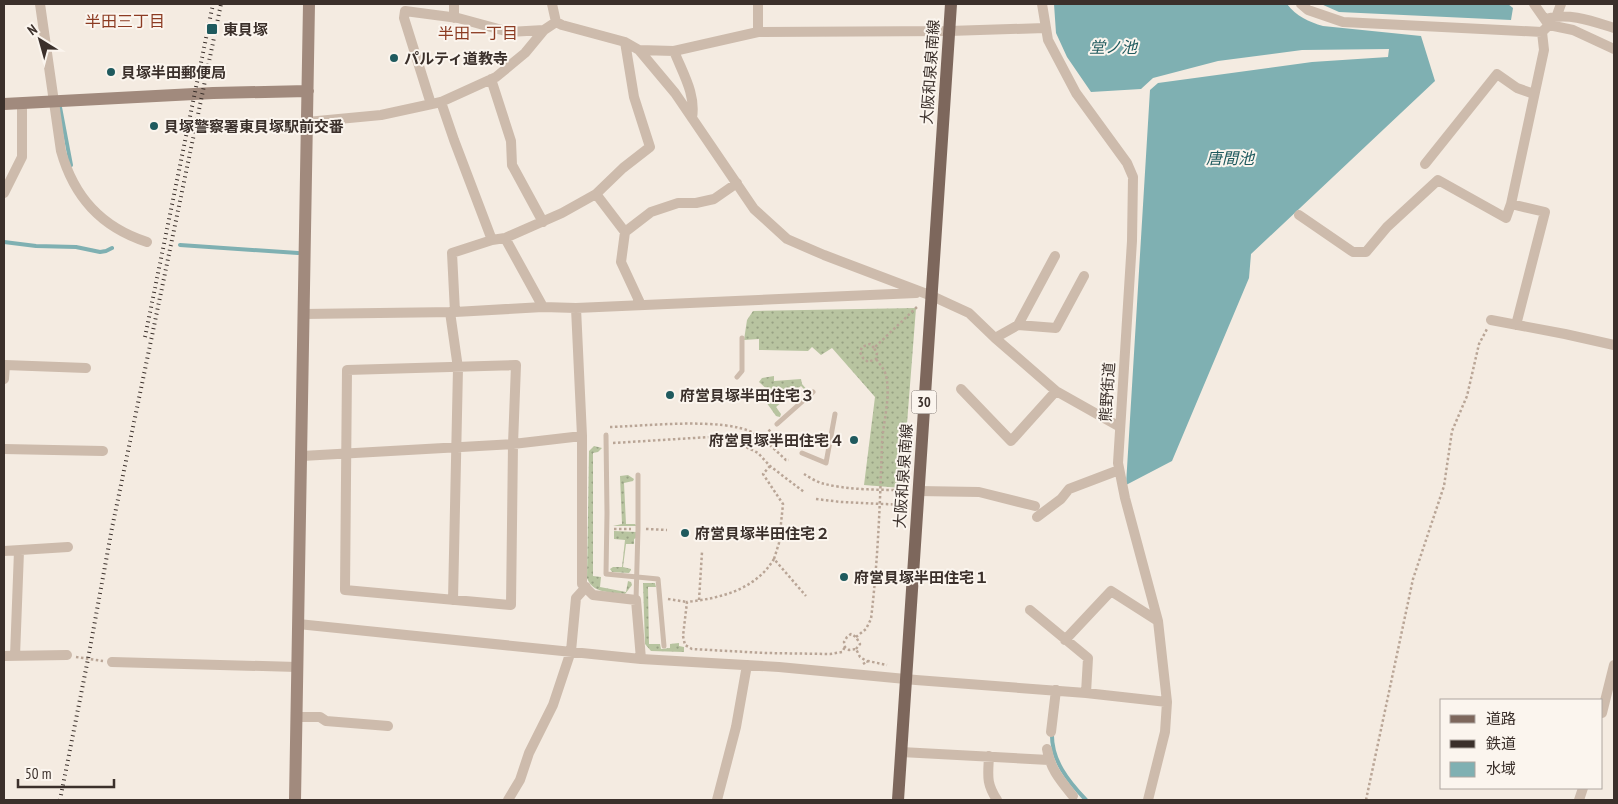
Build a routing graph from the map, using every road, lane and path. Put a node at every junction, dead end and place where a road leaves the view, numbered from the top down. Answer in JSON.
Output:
{"nodes":[{"id":1,"x":40,"y":4,"type":"edge"},
{"id":2,"x":309,"y":4,"type":"edge"},
{"id":3,"x":454,"y":4,"type":"edge"},
{"id":4,"x":552,"y":4,"type":"edge"},
{"id":5,"x":758,"y":4,"type":"edge"},
{"id":6,"x":951,"y":4,"type":"edge"},
{"id":7,"x":1042,"y":4,"type":"edge"},
{"id":8,"x":1301,"y":4,"type":"edge"},
{"id":9,"x":1534,"y":4,"type":"edge"},
{"id":10,"x":1561,"y":4,"type":"edge"},
{"id":11,"x":414,"y":8,"type":"edge"},
{"id":12,"x":1557,"y":15,"type":"junction"},
{"id":13,"x":454,"y":18,"type":"junction"},
{"id":14,"x":556,"y":22,"type":"junction"},
{"id":15,"x":1545,"y":25,"type":"junction"},
{"id":16,"x":1046,"y":28,"type":"junction"},
{"id":17,"x":1614,"y":28,"type":"edge"},
{"id":18,"x":544,"y":30,"type":"junction"},
{"id":19,"x":949,"y":31,"type":"junction"},
{"id":20,"x":758,"y":32,"type":"junction"},
{"id":21,"x":625,"y":42,"type":"junction"},
{"id":22,"x":1614,"y":49,"type":"edge"},
{"id":23,"x":639,"y":50,"type":"junction"},
{"id":24,"x":674,"y":51,"type":"junction"},
{"id":25,"x":491,"y":79,"type":"junction"},
{"id":26,"x":308,"y":91,"type":"junction"},
{"id":27,"x":1534,"y":94,"type":"junction"},
{"id":28,"x":54,"y":102,"type":"junction"},
{"id":29,"x":441,"y":102,"type":"junction"},
{"id":30,"x":4,"y":104,"type":"edge"},
{"id":31,"x":22,"y":104,"type":"junction"},
{"id":32,"x":431,"y":104,"type":"junction"},
{"id":33,"x":692,"y":118,"type":"junction"},
{"id":34,"x":307,"y":122,"type":"junction"},
{"id":35,"x":1425,"y":164,"type":"dead end"},
{"id":36,"x":737,"y":183,"type":"junction"},
{"id":37,"x":4,"y":193,"type":"edge"},
{"id":38,"x":596,"y":194,"type":"junction"},
{"id":39,"x":1511,"y":204,"type":"junction"},
{"id":40,"x":1299,"y":215,"type":"dead end"},
{"id":41,"x":543,"y":222,"type":"junction"},
{"id":42,"x":625,"y":232,"type":"junction"},
{"id":43,"x":504,"y":238,"type":"junction"},
{"id":44,"x":492,"y":240,"type":"junction"},
{"id":45,"x":147,"y":242,"type":"dead end"},
{"id":46,"x":1055,"y":256,"type":"dead end"},
{"id":47,"x":1084,"y":276,"type":"dead end"},
{"id":48,"x":927,"y":294,"type":"junction"},
{"id":49,"x":920,"y":303,"type":"dead end"},
{"id":50,"x":641,"y":305,"type":"junction"},
{"id":51,"x":543,"y":307,"type":"junction"},
{"id":52,"x":576,"y":308,"type":"junction"},
{"id":53,"x":452,"y":312,"type":"junction"},
{"id":54,"x":303,"y":314,"type":"junction"},
{"id":55,"x":1491,"y":320,"type":"joint"},
{"id":56,"x":1516,"y":324,"type":"junction"},
{"id":57,"x":1018,"y":325,"type":"junction"},
{"id":58,"x":742,"y":338,"type":"dead end"},
{"id":59,"x":995,"y":338,"type":"junction"},
{"id":60,"x":1614,"y":345,"type":"edge"},
{"id":61,"x":874,"y":348,"type":"junction"},
{"id":62,"x":876,"y":359,"type":"junction"},
{"id":63,"x":86,"y":368,"type":"dead end"},
{"id":64,"x":458,"y":368,"type":"junction"},
{"id":65,"x":737,"y":377,"type":"dead end"},
{"id":66,"x":4,"y":379,"type":"edge"},
{"id":67,"x":961,"y":388,"type":"dead end"},
{"id":68,"x":813,"y":392,"type":"dead end"},
{"id":69,"x":1056,"y":392,"type":"junction"},
{"id":70,"x":835,"y":414,"type":"dead end"},
{"id":71,"x":777,"y":424,"type":"joint"},
{"id":72,"x":610,"y":427,"type":"dead end"},
{"id":73,"x":1120,"y":427,"type":"junction"},
{"id":74,"x":606,"y":435,"type":"dead end"},
{"id":75,"x":582,"y":436,"type":"junction"},
{"id":76,"x":761,"y":438,"type":"junction"},
{"id":77,"x":606,"y":443,"type":"junction"},
{"id":78,"x":513,"y":444,"type":"junction"},
{"id":79,"x":456,"y":448,"type":"junction"},
{"id":80,"x":4,"y":449,"type":"edge"},
{"id":81,"x":103,"y":451,"type":"dead end"},
{"id":82,"x":802,"y":453,"type":"dead end"},
{"id":83,"x":347,"y":454,"type":"junction"},
{"id":84,"x":302,"y":456,"type":"junction"},
{"id":85,"x":789,"y":460,"type":"dead end"},
{"id":86,"x":770,"y":466,"type":"junction"},
{"id":87,"x":1119,"y":470,"type":"junction"},
{"id":88,"x":804,"y":474,"type":"dead end"},
{"id":89,"x":638,"y":475,"type":"dead end"},
{"id":90,"x":881,"y":490,"type":"junction"},
{"id":91,"x":913,"y":490,"type":"junction"},
{"id":92,"x":804,"y":492,"type":"dead end"},
{"id":93,"x":816,"y":499,"type":"dead end"},
{"id":94,"x":879,"y":503,"type":"junction"},
{"id":95,"x":907,"y":505,"type":"dead end"},
{"id":96,"x":1035,"y":506,"type":"dead end"},
{"id":97,"x":1037,"y":517,"type":"dead end"},
{"id":98,"x":68,"y":547,"type":"dead end"},
{"id":99,"x":20,"y":551,"type":"junction"},
{"id":100,"x":4,"y":552,"type":"edge"},
{"id":101,"x":702,"y":552,"type":"dead end"},
{"id":102,"x":774,"y":559,"type":"junction"},
{"id":103,"x":637,"y":577,"type":"junction"},
{"id":104,"x":586,"y":587,"type":"junction"},
{"id":105,"x":806,"y":596,"type":"dead end"},
{"id":106,"x":660,"y":597,"type":"junction"},
{"id":107,"x":453,"y":600,"type":"junction"},
{"id":108,"x":636,"y":600,"type":"junction"},
{"id":109,"x":699,"y":600,"type":"junction"},
{"id":110,"x":686,"y":602,"type":"junction"},
{"id":111,"x":1030,"y":610,"type":"dead end"},
{"id":112,"x":1158,"y":621,"type":"junction"},
{"id":113,"x":298,"y":624,"type":"junction"},
{"id":114,"x":856,"y":637,"type":"junction"},
{"id":115,"x":1065,"y":640,"type":"junction"},
{"id":116,"x":664,"y":646,"type":"dead end"},
{"id":117,"x":845,"y":647,"type":"junction"},
{"id":118,"x":856,"y":650,"type":"junction"},
{"id":119,"x":571,"y":651,"type":"junction"},
{"id":120,"x":4,"y":656,"type":"edge"},
{"id":121,"x":15,"y":656,"type":"junction"},
{"id":122,"x":67,"y":656,"type":"joint"},
{"id":123,"x":641,"y":659,"type":"junction"},
{"id":124,"x":112,"y":662,"type":"joint"},
{"id":125,"x":868,"y":662,"type":"dead end"},
{"id":126,"x":747,"y":665,"type":"junction"},
{"id":127,"x":297,"y":666,"type":"junction"},
{"id":128,"x":1614,"y":666,"type":"edge"},
{"id":129,"x":906,"y":679,"type":"junction"},
{"id":130,"x":1056,"y":690,"type":"junction"},
{"id":131,"x":1086,"y":692,"type":"junction"},
{"id":132,"x":1166,"y":702,"type":"junction"},
{"id":133,"x":1603,"y":709,"type":"edge"},
{"id":134,"x":296,"y":716,"type":"junction"},
{"id":135,"x":388,"y":726,"type":"dead end"},
{"id":136,"x":1051,"y":732,"type":"dead end"},
{"id":137,"x":901,"y":752,"type":"junction"},
{"id":138,"x":989,"y":756,"type":"junction"},
{"id":139,"x":1073,"y":796,"type":"dead end"},
{"id":140,"x":295,"y":800,"type":"edge"},
{"id":141,"x":508,"y":800,"type":"edge"},
{"id":142,"x":717,"y":800,"type":"edge"},
{"id":143,"x":898,"y":800,"type":"edge"},
{"id":144,"x":997,"y":800,"type":"edge"},
{"id":145,"x":1148,"y":800,"type":"edge"},
{"id":146,"x":1366,"y":800,"type":"edge"}],
"edges":[{"from":1,"to":28,"type":"street"},
{"from":2,"to":26,"type":"street"},
{"from":3,"to":13,"type":"street"},
{"from":4,"to":14,"type":"street"},
{"from":5,"to":20,"type":"street"},
{"from":6,"to":19,"type":"main road","name":"大阪和泉泉南線","number":"30"},
{"from":7,"to":16,"type":"street","name":"熊野街道"},
{"from":8,"to":15,"type":"street"},
{"from":9,"to":15,"type":"street"},
{"from":10,"to":12,"type":"street"},
{"from":11,"to":13,"type":"street"},
{"from":11,"to":32,"type":"street"},
{"from":12,"to":15,"type":"street"},
{"from":12,"to":17,"type":"street"},
{"from":13,"to":18,"type":"street"},
{"from":14,"to":18,"type":"street"},
{"from":14,"to":21,"type":"street"},
{"from":15,"to":22,"type":"street"},
{"from":15,"to":27,"type":"street"},
{"from":16,"to":19,"type":"street"},
{"from":16,"to":73,"type":"street","name":"熊野街道"},
{"from":18,"to":25,"type":"street"},
{"from":19,"to":20,"type":"street"},
{"from":19,"to":48,"type":"main road","name":"大阪和泉泉南線","number":"30"},
{"from":20,"to":24,"type":"street"},
{"from":21,"to":23,"type":"street"},
{"from":21,"to":38,"type":"street"},
{"from":23,"to":24,"type":"street"},
{"from":23,"to":33,"type":"street"},
{"from":24,"to":33,"type":"street"},
{"from":25,"to":29,"type":"street"},
{"from":25,"to":41,"type":"street"},
{"from":26,"to":28,"type":"street"},
{"from":26,"to":34,"type":"street"},
{"from":27,"to":35,"type":"street"},
{"from":27,"to":39,"type":"street"},
{"from":28,"to":31,"type":"street"},
{"from":28,"to":45,"type":"street"},
{"from":29,"to":32,"type":"street"},
{"from":29,"to":44,"type":"street"},
{"from":30,"to":31,"type":"street"},
{"from":31,"to":37,"type":"street"},
{"from":32,"to":34,"type":"street"},
{"from":33,"to":36,"type":"street"},
{"from":34,"to":54,"type":"street"},
{"from":36,"to":42,"type":"street"},
{"from":36,"to":48,"type":"street"},
{"from":38,"to":41,"type":"street"},
{"from":38,"to":42,"type":"street"},
{"from":39,"to":40,"type":"street"},
{"from":39,"to":56,"type":"street"},
{"from":41,"to":43,"type":"street"},
{"from":42,"to":50,"type":"street"},
{"from":43,"to":44,"type":"street"},
{"from":43,"to":51,"type":"street"},
{"from":44,"to":53,"type":"street"},
{"from":46,"to":57,"type":"street"},
{"from":47,"to":57,"type":"street"},
{"from":48,"to":50,"type":"street"},
{"from":48,"to":59,"type":"street"},
{"from":48,"to":91,"type":"main road","name":"大阪和泉泉南線","number":"30"},
{"from":49,"to":61,"type":"path"},
{"from":50,"to":52,"type":"street"},
{"from":51,"to":52,"type":"street"},
{"from":51,"to":53,"type":"street"},
{"from":52,"to":75,"type":"street"},
{"from":53,"to":54,"type":"street"},
{"from":53,"to":64,"type":"street"},
{"from":54,"to":84,"type":"street"},
{"from":55,"to":56,"type":"street"},
{"from":55,"to":146,"type":"path"},
{"from":56,"to":60,"type":"street"},
{"from":57,"to":59,"type":"street"},
{"from":58,"to":65,"type":"lane"},
{"from":59,"to":69,"type":"street"},
{"from":61,"to":62,"type":"path"},
{"from":61,"to":62,"type":"path"},
{"from":62,"to":90,"type":"path"},
{"from":63,"to":66,"type":"street"},
{"from":64,"to":78,"type":"street"},
{"from":64,"to":79,"type":"street"},
{"from":64,"to":83,"type":"street"},
{"from":67,"to":69,"type":"street"},
{"from":68,"to":71,"type":"lane"},
{"from":69,"to":73,"type":"street"},
{"from":70,"to":82,"type":"lane"},
{"from":71,"to":76,"type":"path"},
{"from":72,"to":76,"type":"path"},
{"from":73,"to":87,"type":"street","name":"熊野街道"},
{"from":74,"to":77,"type":"lane"},
{"from":75,"to":78,"type":"street"},
{"from":75,"to":104,"type":"street"},
{"from":76,"to":85,"type":"path"},
{"from":77,"to":86,"type":"path"},
{"from":77,"to":103,"type":"lane"},
{"from":78,"to":79,"type":"street"},
{"from":78,"to":107,"type":"street"},
{"from":79,"to":83,"type":"street"},
{"from":79,"to":107,"type":"street"},
{"from":80,"to":81,"type":"street"},
{"from":83,"to":84,"type":"street"},
{"from":83,"to":107,"type":"street"},
{"from":84,"to":113,"type":"street"},
{"from":86,"to":92,"type":"path"},
{"from":86,"to":102,"type":"path"},
{"from":87,"to":97,"type":"street"},
{"from":87,"to":112,"type":"street","name":"熊野街道"},
{"from":88,"to":90,"type":"path"},
{"from":89,"to":103,"type":"lane"},
{"from":90,"to":91,"type":"path"},
{"from":90,"to":94,"type":"path"},
{"from":91,"to":96,"type":"street"},
{"from":91,"to":129,"type":"main road","name":"大阪和泉泉南線","number":"30"},
{"from":93,"to":94,"type":"path"},
{"from":94,"to":95,"type":"path"},
{"from":94,"to":114,"type":"path"},
{"from":98,"to":99,"type":"street"},
{"from":99,"to":100,"type":"street"},
{"from":99,"to":121,"type":"street"},
{"from":101,"to":109,"type":"path"},
{"from":102,"to":105,"type":"path"},
{"from":102,"to":109,"type":"path"},
{"from":103,"to":106,"type":"lane"},
{"from":103,"to":108,"type":"lane"},
{"from":104,"to":108,"type":"street"},
{"from":104,"to":119,"type":"street"},
{"from":106,"to":110,"type":"path"},
{"from":106,"to":116,"type":"lane"},
{"from":108,"to":123,"type":"street"},
{"from":109,"to":110,"type":"path"},
{"from":110,"to":117,"type":"path"},
{"from":111,"to":115,"type":"street"},
{"from":112,"to":115,"type":"street"},
{"from":112,"to":132,"type":"street","name":"熊野街道"},
{"from":113,"to":119,"type":"street"},
{"from":113,"to":127,"type":"street"},
{"from":114,"to":117,"type":"path"},
{"from":114,"to":118,"type":"path"},
{"from":115,"to":131,"type":"street"},
{"from":117,"to":118,"type":"path"},
{"from":118,"to":125,"type":"path"},
{"from":119,"to":123,"type":"street"},
{"from":119,"to":141,"type":"street"},
{"from":120,"to":121,"type":"street"},
{"from":121,"to":122,"type":"street"},
{"from":122,"to":124,"type":"path"},
{"from":123,"to":126,"type":"street"},
{"from":124,"to":127,"type":"street"},
{"from":126,"to":129,"type":"street"},
{"from":126,"to":142,"type":"street"},
{"from":127,"to":134,"type":"street"},
{"from":128,"to":133,"type":"street"},
{"from":129,"to":130,"type":"street"},
{"from":129,"to":137,"type":"main road","name":"大阪和泉泉南線","number":"30"},
{"from":130,"to":131,"type":"street"},
{"from":130,"to":136,"type":"street"},
{"from":131,"to":132,"type":"street"},
{"from":132,"to":145,"type":"street","name":"熊野街道"},
{"from":134,"to":135,"type":"street"},
{"from":134,"to":140,"type":"street"},
{"from":137,"to":138,"type":"street"},
{"from":137,"to":143,"type":"main road","name":"大阪和泉泉南線","number":"30"},
{"from":138,"to":139,"type":"street"},
{"from":138,"to":144,"type":"street"}]}
